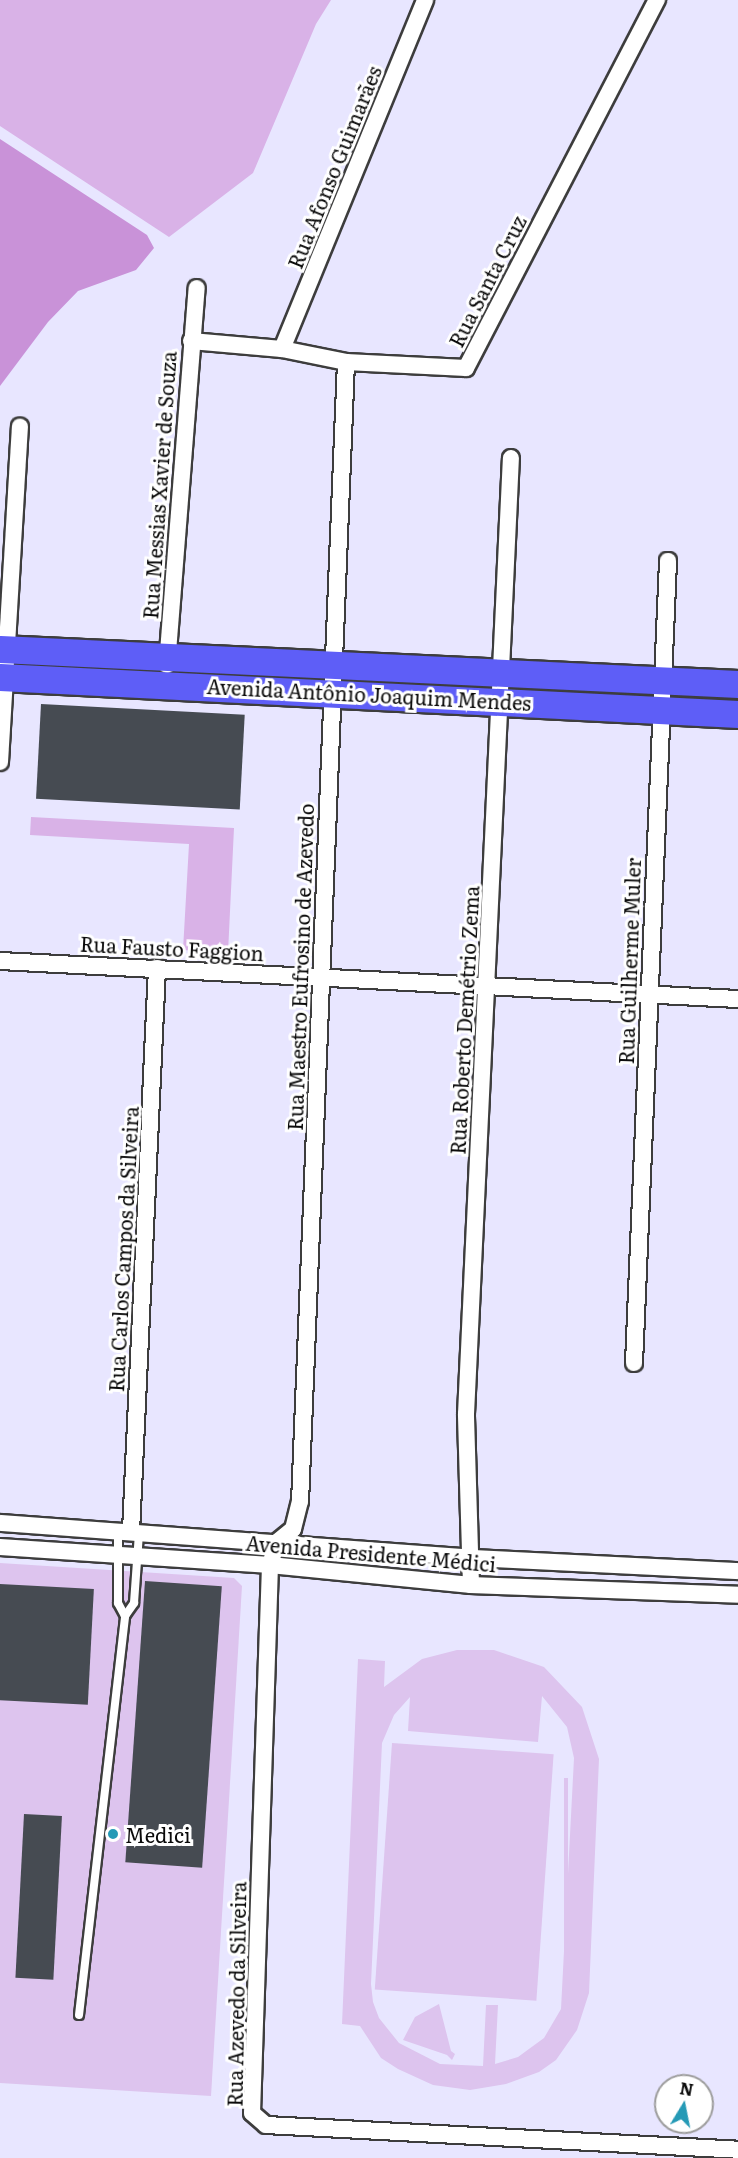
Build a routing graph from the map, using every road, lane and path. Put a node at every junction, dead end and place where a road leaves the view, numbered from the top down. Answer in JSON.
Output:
{"nodes":[{"id":1,"x":425,"y":0,"type":"edge"},
{"id":2,"x":657,"y":0,"type":"edge"},
{"id":3,"x":196,"y":288,"type":"dead end"},
{"id":4,"x":191,"y":341,"type":"junction"},
{"id":5,"x":282,"y":349,"type":"junction"},
{"id":6,"x":346,"y":362,"type":"junction"},
{"id":7,"x":20,"y":427,"type":"dead end"},
{"id":8,"x":511,"y":458,"type":"dead end"},
{"id":9,"x":668,"y":561,"type":"dead end"},
{"id":10,"x":3,"y":649,"type":"edge"},
{"id":11,"x":168,"y":655,"type":"junction"},
{"id":12,"x":334,"y":665,"type":"junction"},
{"id":13,"x":2,"y":677,"type":"edge"},
{"id":14,"x":662,"y":679,"type":"junction"},
{"id":15,"x":166,"y":684,"type":"junction"},
{"id":16,"x":738,"y":684,"type":"edge"},
{"id":17,"x":498,"y":687,"type":"junction"},
{"id":18,"x":334,"y":693,"type":"junction"},
{"id":19,"x":660,"y":711,"type":"junction"},
{"id":20,"x":738,"y":714,"type":"edge"},
{"id":21,"x":0,"y":762,"type":"edge"},
{"id":22,"x":0,"y":961,"type":"edge"},
{"id":23,"x":157,"y":968,"type":"junction"},
{"id":24,"x":320,"y":977,"type":"junction"},
{"id":25,"x":488,"y":985,"type":"junction"},
{"id":26,"x":649,"y":995,"type":"junction"},
{"id":27,"x":738,"y":999,"type":"edge"},
{"id":28,"x":634,"y":1363,"type":"dead end"},
{"id":29,"x":0,"y":1523,"type":"edge"},
{"id":30,"x":129,"y":1532,"type":"junction"},
{"id":31,"x":277,"y":1542,"type":"junction"},
{"id":32,"x":0,"y":1547,"type":"edge"},
{"id":33,"x":118,"y":1554,"type":"junction"},
{"id":34,"x":137,"y":1556,"type":"junction"},
{"id":35,"x":471,"y":1558,"type":"junction"},
{"id":36,"x":621,"y":1564,"type":"junction"},
{"id":37,"x":270,"y":1565,"type":"junction"},
{"id":38,"x":738,"y":1571,"type":"edge"},
{"id":39,"x":471,"y":1585,"type":"junction"},
{"id":40,"x":620,"y":1590,"type":"junction"},
{"id":41,"x":738,"y":1595,"type":"edge"},
{"id":42,"x":125,"y":1616,"type":"junction"},
{"id":43,"x":79,"y":2015,"type":"dead end"},
{"id":44,"x":738,"y":2150,"type":"edge"}],
"edges":[{"from":1,"to":5,"type":"street","name":"Rua Afonso Guimarães"},
{"from":2,"to":6,"type":"street","name":"Rua Santa Cruz"},
{"from":3,"to":4,"type":"street","name":"Rua Messias Xavier de Souza"},
{"from":4,"to":5,"type":"street","name":"Rua Santa Cruz"},
{"from":4,"to":11,"type":"street","name":"Rua Messias Xavier de Souza"},
{"from":5,"to":6,"type":"street","name":"Rua Santa Cruz"},
{"from":6,"to":12,"type":"street","name":"Rua Maestro Eufrosino de Azevedo"},
{"from":7,"to":10,"type":"street"},
{"from":8,"to":17,"type":"street","name":"Rua Roberto Demétrio Zema"},
{"from":9,"to":14,"type":"street","name":"Rua Guilherme Muler"},
{"from":10,"to":11,"type":"main road","name":"Avenida Antônio Joaquim Mendes"},
{"from":10,"to":13,"type":"street"},
{"from":11,"to":12,"type":"main road","name":"Avenida Antônio Joaquim Mendes"},
{"from":11,"to":15,"type":"street","name":"Rua Messias Xavier de Souza"},
{"from":12,"to":17,"type":"main road","name":"Avenida Antônio Joaquim Mendes"},
{"from":12,"to":18,"type":"street","name":"Rua Maestro Eufrosino de Azevedo"},
{"from":13,"to":15,"type":"main road","name":"Avenida Antônio Joaquim Mendes"},
{"from":13,"to":21,"type":"street"},
{"from":14,"to":16,"type":"main road","name":"Avenida Antônio Joaquim Mendes"},
{"from":14,"to":17,"type":"main road","name":"Avenida Antônio Joaquim Mendes"},
{"from":14,"to":19,"type":"street","name":"Rua Guilherme Muler"},
{"from":15,"to":18,"type":"main road","name":"Avenida Antônio Joaquim Mendes"},
{"from":17,"to":18,"type":"main road","name":"Avenida Antônio Joaquim Mendes"},
{"from":17,"to":19,"type":"main road","name":"Avenida Antônio Joaquim Mendes"},
{"from":17,"to":25,"type":"street","name":"Rua Roberto Demétrio Zema"},
{"from":18,"to":24,"type":"street","name":"Rua Maestro Eufrosino de Azevedo"},
{"from":19,"to":20,"type":"main road","name":"Avenida Antônio Joaquim Mendes"},
{"from":19,"to":26,"type":"street","name":"Rua Guilherme Muler"},
{"from":22,"to":23,"type":"street","name":"Rua Fausto Faggion"},
{"from":23,"to":24,"type":"street","name":"Rua Fausto Faggion"},
{"from":23,"to":30,"type":"street","name":"Rua Carlos Campos da Silveira"},
{"from":24,"to":25,"type":"street","name":"Rua Fausto Faggion"},
{"from":24,"to":31,"type":"street","name":"Rua Maestro Eufrosino de Azevedo"},
{"from":25,"to":26,"type":"street","name":"Rua Fausto Faggion"},
{"from":25,"to":35,"type":"street","name":"Rua Roberto Demétrio Zema"},
{"from":26,"to":27,"type":"street","name":"Rua Fausto Faggion"},
{"from":26,"to":28,"type":"street","name":"Rua Guilherme Muler"},
{"from":29,"to":30,"type":"street","name":"Avenida Presidente Médici"},
{"from":30,"to":31,"type":"street","name":"Avenida Presidente Médici"},
{"from":30,"to":33,"type":"lane"},
{"from":30,"to":34,"type":"lane"},
{"from":31,"to":35,"type":"street","name":"Avenida Presidente Médici"},
{"from":31,"to":37,"type":"street","name":"Rua Maestro Eufrosino de Azevedo"},
{"from":32,"to":33,"type":"street","name":"Avenida Presidente Médici"},
{"from":33,"to":34,"type":"street","name":"Avenida Presidente Médici"},
{"from":33,"to":42,"type":"lane"},
{"from":34,"to":37,"type":"street","name":"Avenida Presidente Médici"},
{"from":34,"to":42,"type":"lane"},
{"from":35,"to":36,"type":"street","name":"Avenida Presidente Médici"},
{"from":35,"to":39,"type":"street","name":"Rua Roberto Demétrio Zema"},
{"from":36,"to":38,"type":"street","name":"Avenida Presidente Médici"},
{"from":36,"to":40,"type":"street"},
{"from":37,"to":39,"type":"street","name":"Avenida Presidente Médici"},
{"from":37,"to":44,"type":"street","name":"Rua Azevedo da Silveira"},
{"from":39,"to":40,"type":"street","name":"Avenida Presidente Médici"},
{"from":40,"to":41,"type":"street","name":"Avenida Presidente Médici"},
{"from":42,"to":43,"type":"lane"}]}
